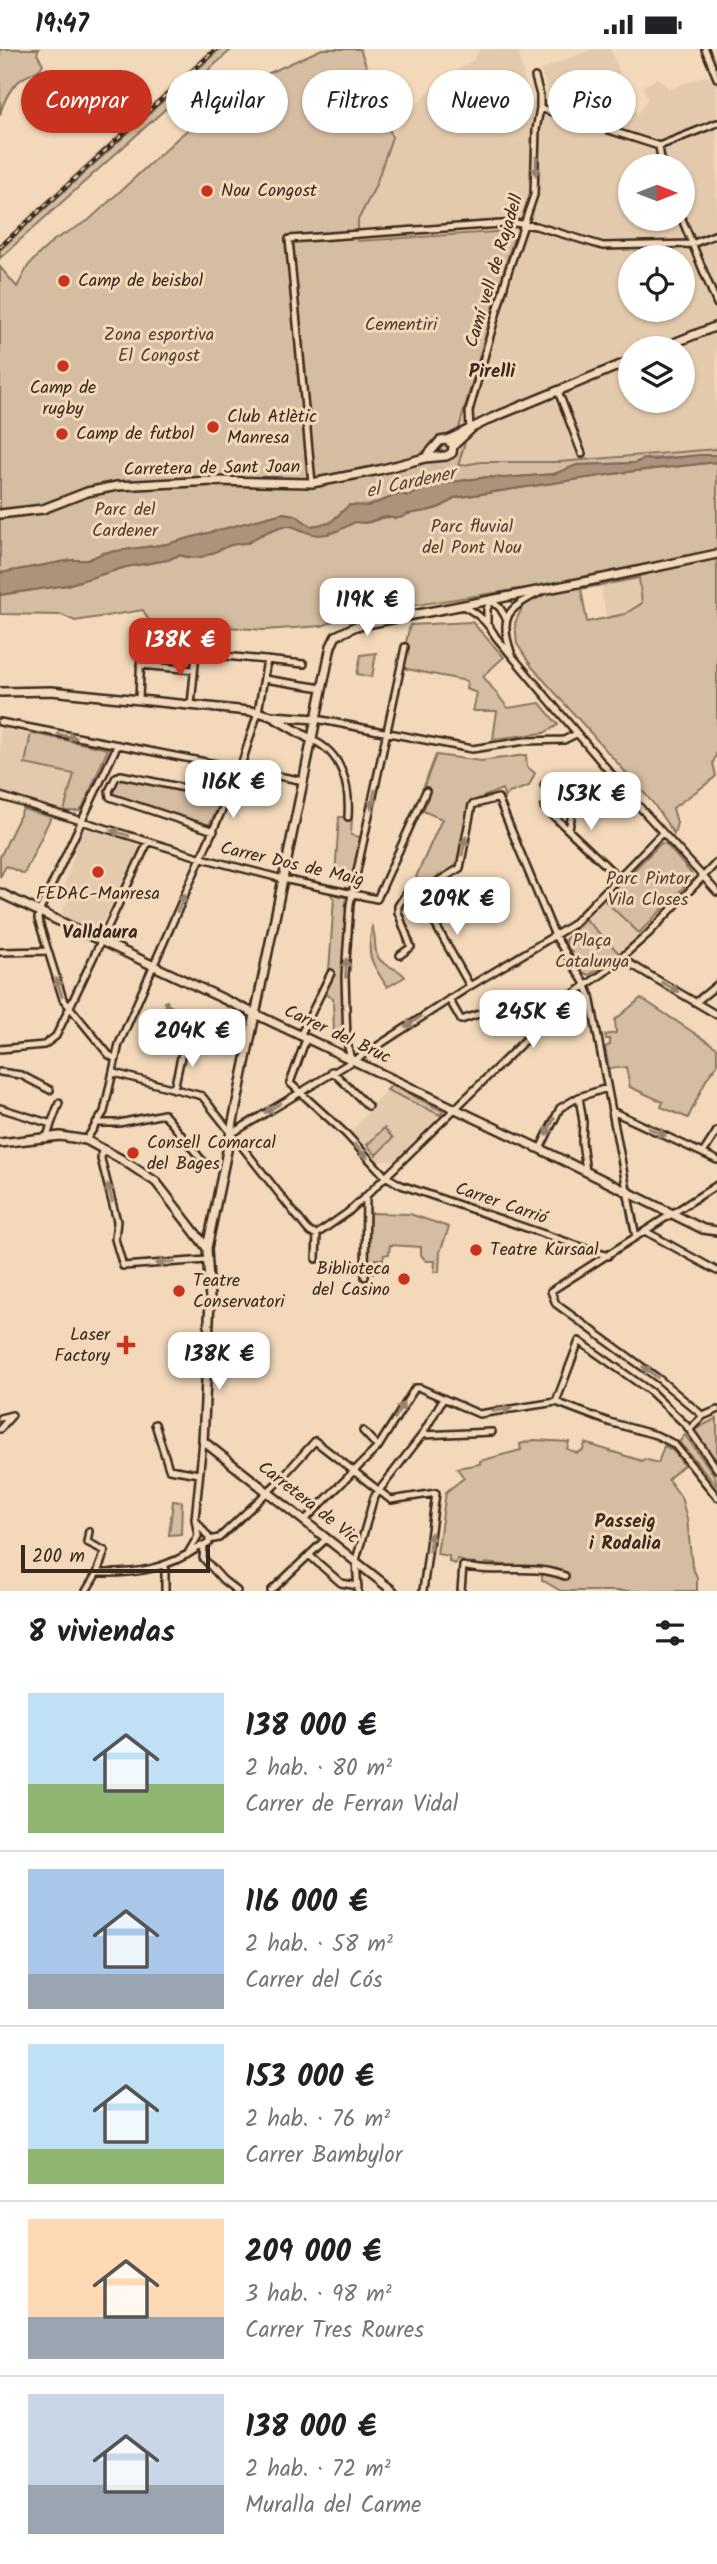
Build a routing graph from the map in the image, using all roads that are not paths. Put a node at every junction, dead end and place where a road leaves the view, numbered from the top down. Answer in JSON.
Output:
{"nodes":[{"id":1,"x":705,"y":49,"type":"edge"},
{"id":2,"x":535,"y":77,"type":"dead end"},
{"id":3,"x":717,"y":78,"type":"edge"},
{"id":4,"x":540,"y":108,"type":"junction"},
{"id":5,"x":717,"y":123,"type":"edge"},
{"id":6,"x":659,"y":146,"type":"junction"},
{"id":7,"x":660,"y":154,"type":"edge"},
{"id":8,"x":524,"y":224,"type":"junction"},
{"id":9,"x":687,"y":231,"type":"edge"},
{"id":10,"x":717,"y":234,"type":"edge"},
{"id":11,"x":692,"y":244,"type":"junction"},
{"id":12,"x":717,"y":304,"type":"edge"},
{"id":13,"x":717,"y":326,"type":"edge"},
{"id":14,"x":692,"y":336,"type":"edge"},
{"id":15,"x":618,"y":366,"type":"edge"},
{"id":16,"x":558,"y":391,"type":"junction"},
{"id":17,"x":470,"y":430,"type":"junction"},
{"id":18,"x":450,"y":443,"type":"junction"},
{"id":19,"x":437,"y":446,"type":"junction"},
{"id":20,"x":582,"y":454,"type":"dead end"},
{"id":21,"x":441,"y":455,"type":"junction"},
{"id":22,"x":425,"y":458,"type":"junction"},
{"id":23,"x":312,"y":483,"type":"junction"},
{"id":24,"x":0,"y":514,"type":"edge"},
{"id":25,"x":717,"y":554,"type":"edge"},
{"id":26,"x":545,"y":590,"type":"junction"},
{"id":27,"x":491,"y":600,"type":"junction"},
{"id":28,"x":463,"y":606,"type":"junction"},
{"id":29,"x":506,"y":618,"type":"junction"},
{"id":30,"x":487,"y":622,"type":"junction"},
{"id":31,"x":142,"y":629,"type":"dead end"},
{"id":32,"x":405,"y":647,"type":"dead end"},
{"id":33,"x":513,"y":658,"type":"junction"},
{"id":34,"x":267,"y":660,"type":"junction"},
{"id":35,"x":304,"y":664,"type":"dead end"},
{"id":36,"x":140,"y":665,"type":"junction"},
{"id":37,"x":194,"y":670,"type":"junction"},
{"id":38,"x":264,"y":679,"type":"junction"},
{"id":39,"x":322,"y":688,"type":"junction"},
{"id":40,"x":0,"y":692,"type":"edge"},
{"id":41,"x":139,"y":699,"type":"junction"},
{"id":42,"x":191,"y":705,"type":"junction"},
{"id":43,"x":258,"y":712,"type":"junction"},
{"id":44,"x":271,"y":716,"type":"junction"},
{"id":45,"x":316,"y":719,"type":"junction"},
{"id":46,"x":0,"y":722,"type":"edge"},
{"id":47,"x":387,"y":732,"type":"junction"},
{"id":48,"x":576,"y":734,"type":"junction"},
{"id":49,"x":311,"y":744,"type":"junction"},
{"id":50,"x":117,"y":746,"type":"junction"},
{"id":51,"x":240,"y":769,"type":"junction"},
{"id":52,"x":304,"y":781,"type":"junction"},
{"id":53,"x":544,"y":785,"type":"dead end"},
{"id":54,"x":426,"y":792,"type":"dead end"},
{"id":55,"x":0,"y":796,"type":"edge"},
{"id":56,"x":228,"y":797,"type":"junction"},
{"id":57,"x":544,"y":807,"type":"dead end"},
{"id":58,"x":348,"y":817,"type":"dead end"},
{"id":59,"x":82,"y":821,"type":"junction"},
{"id":60,"x":569,"y":829,"type":"junction"},
{"id":61,"x":214,"y":831,"type":"junction"},
{"id":62,"x":662,"y":832,"type":"junction"},
{"id":63,"x":148,"y":842,"type":"junction"},
{"id":64,"x":202,"y":858,"type":"junction"},
{"id":65,"x":717,"y":862,"type":"edge"},
{"id":66,"x":619,"y":878,"type":"junction"},
{"id":67,"x":703,"y":878,"type":"junction"},
{"id":68,"x":283,"y":879,"type":"junction"},
{"id":69,"x":422,"y":891,"type":"junction"},
{"id":70,"x":717,"y":892,"type":"edge"},
{"id":71,"x":0,"y":893,"type":"edge"},
{"id":72,"x":352,"y":893,"type":"junction"},
{"id":73,"x":38,"y":912,"type":"junction"},
{"id":74,"x":555,"y":936,"type":"junction"},
{"id":75,"x":101,"y":941,"type":"junction"},
{"id":76,"x":48,"y":951,"type":"junction"},
{"id":77,"x":0,"y":952,"type":"edge"},
{"id":78,"x":400,"y":955,"type":"dead end"},
{"id":79,"x":622,"y":959,"type":"junction"},
{"id":80,"x":153,"y":965,"type":"junction"},
{"id":81,"x":331,"y":972,"type":"dead end"},
{"id":82,"x":585,"y":984,"type":"junction"},
{"id":83,"x":717,"y":985,"type":"edge"},
{"id":84,"x":470,"y":986,"type":"junction"},
{"id":85,"x":569,"y":997,"type":"junction"},
{"id":86,"x":449,"y":999,"type":"junction"},
{"id":87,"x":696,"y":1002,"type":"junction"},
{"id":88,"x":70,"y":1006,"type":"junction"},
{"id":89,"x":255,"y":1014,"type":"junction"},
{"id":90,"x":717,"y":1015,"type":"edge"},
{"id":91,"x":303,"y":1037,"type":"junction"},
{"id":92,"x":184,"y":1043,"type":"dead end"},
{"id":93,"x":0,"y":1049,"type":"edge"},
{"id":94,"x":116,"y":1059,"type":"junction"},
{"id":95,"x":351,"y":1060,"type":"junction"},
{"id":96,"x":332,"y":1071,"type":"junction"},
{"id":97,"x":0,"y":1072,"type":"edge"},
{"id":98,"x":114,"y":1073,"type":"junction"},
{"id":99,"x":607,"y":1088,"type":"junction"},
{"id":100,"x":174,"y":1089,"type":"junction"},
{"id":101,"x":50,"y":1090,"type":"dead end"},
{"id":102,"x":301,"y":1091,"type":"junction"},
{"id":103,"x":579,"y":1097,"type":"junction"},
{"id":104,"x":59,"y":1103,"type":"dead end"},
{"id":105,"x":368,"y":1106,"type":"dead end"},
{"id":106,"x":0,"y":1108,"type":"edge"},
{"id":107,"x":453,"y":1108,"type":"junction"},
{"id":108,"x":612,"y":1111,"type":"junction"},
{"id":109,"x":96,"y":1123,"type":"junction"},
{"id":110,"x":51,"y":1124,"type":"junction"},
{"id":111,"x":717,"y":1131,"type":"edge"},
{"id":112,"x":231,"y":1134,"type":"junction"},
{"id":113,"x":47,"y":1137,"type":"junction"},
{"id":114,"x":86,"y":1140,"type":"junction"},
{"id":115,"x":0,"y":1143,"type":"edge"},
{"id":116,"x":102,"y":1148,"type":"junction"},
{"id":117,"x":540,"y":1149,"type":"junction"},
{"id":118,"x":703,"y":1153,"type":"junction"},
{"id":119,"x":717,"y":1160,"type":"edge"},
{"id":120,"x":205,"y":1164,"type":"dead end"},
{"id":121,"x":586,"y":1172,"type":"junction"},
{"id":122,"x":386,"y":1177,"type":"junction"},
{"id":123,"x":717,"y":1185,"type":"edge"},
{"id":124,"x":628,"y":1193,"type":"junction"},
{"id":125,"x":366,"y":1196,"type":"junction"},
{"id":126,"x":670,"y":1213,"type":"junction"},
{"id":127,"x":645,"y":1231,"type":"junction"},
{"id":128,"x":717,"y":1231,"type":"edge"},
{"id":129,"x":317,"y":1234,"type":"junction"},
{"id":130,"x":636,"y":1237,"type":"junction"},
{"id":131,"x":206,"y":1248,"type":"junction"},
{"id":132,"x":608,"y":1256,"type":"junction"},
{"id":133,"x":316,"y":1259,"type":"dead end"},
{"id":134,"x":207,"y":1260,"type":"junction"},
{"id":135,"x":717,"y":1271,"type":"edge"},
{"id":136,"x":365,"y":1277,"type":"dead end"},
{"id":137,"x":443,"y":1399,"type":"junction"},
{"id":138,"x":556,"y":1402,"type":"junction"},
{"id":139,"x":717,"y":1410,"type":"edge"},
{"id":140,"x":703,"y":1416,"type":"junction"},
{"id":141,"x":0,"y":1418,"type":"edge"},
{"id":142,"x":0,"y":1429,"type":"edge"},
{"id":143,"x":690,"y":1429,"type":"junction"},
{"id":144,"x":363,"y":1431,"type":"dead end"},
{"id":145,"x":149,"y":1432,"type":"dead end"},
{"id":146,"x":492,"y":1432,"type":"dead end"},
{"id":147,"x":422,"y":1436,"type":"junction"},
{"id":148,"x":203,"y":1441,"type":"junction"},
{"id":149,"x":378,"y":1447,"type":"junction"},
{"id":150,"x":717,"y":1469,"type":"edge"},
{"id":151,"x":354,"y":1472,"type":"junction"},
{"id":152,"x":199,"y":1474,"type":"junction"},
{"id":153,"x":377,"y":1490,"type":"junction"},
{"id":154,"x":268,"y":1492,"type":"junction"},
{"id":155,"x":717,"y":1497,"type":"edge"},
{"id":156,"x":195,"y":1520,"type":"junction"},
{"id":157,"x":304,"y":1521,"type":"junction"},
{"id":158,"x":89,"y":1531,"type":"dead end"},
{"id":159,"x":207,"y":1537,"type":"junction"},
{"id":160,"x":326,"y":1539,"type":"junction"},
{"id":161,"x":200,"y":1543,"type":"junction"},
{"id":162,"x":309,"y":1555,"type":"junction"},
{"id":163,"x":356,"y":1560,"type":"junction"},
{"id":164,"x":165,"y":1565,"type":"junction"},
{"id":165,"x":97,"y":1573,"type":"junction"},
{"id":166,"x":565,"y":1576,"type":"dead end"},
{"id":167,"x":358,"y":1588,"type":"edge"},
{"id":168,"x":86,"y":1590,"type":"edge"},
{"id":169,"x":165,"y":1591,"type":"edge"},
{"id":170,"x":237,"y":1591,"type":"edge"},
{"id":171,"x":271,"y":1591,"type":"edge"},
{"id":172,"x":394,"y":1591,"type":"edge"},
{"id":173,"x":423,"y":1591,"type":"edge"},
{"id":174,"x":461,"y":1591,"type":"edge"}],
"edges":[{"from":1,"to":3,"type":"street"},
{"from":2,"to":4,"type":"street","name":"Camí vell de Rajadell"},
{"from":4,"to":6,"type":"street"},
{"from":4,"to":8,"type":"street","name":"Camí vell de Rajadell","one_way":true},
{"from":5,"to":6,"type":"street"},
{"from":6,"to":7,"type":"street"},
{"from":8,"to":11,"type":"street"},
{"from":8,"to":17,"type":"street","name":"Camí vell de Rajadell"},
{"from":8,"to":23,"type":"street"},
{"from":9,"to":11,"type":"street"},
{"from":10,"to":11,"type":"street"},
{"from":11,"to":12,"type":"street"},
{"from":13,"to":14,"type":"street"},
{"from":15,"to":16,"type":"street"},
{"from":16,"to":17,"type":"street"},
{"from":16,"to":20,"type":"street"},
{"from":17,"to":18,"type":"street"},
{"from":18,"to":19,"type":"street"},
{"from":18,"to":21,"type":"street"},
{"from":19,"to":21,"type":"street"},
{"from":19,"to":22,"type":"street"},
{"from":21,"to":22,"type":"street","name":"Carretera de Sant Joan"},
{"from":22,"to":23,"type":"street","name":"Carretera de Sant Joan"},
{"from":23,"to":24,"type":"street","name":"Carretera de Sant Joan"},
{"from":25,"to":26,"type":"street"},
{"from":26,"to":27,"type":"street"},
{"from":26,"to":29,"type":"street"},
{"from":27,"to":28,"type":"street"},
{"from":27,"to":29,"type":"street"},
{"from":27,"to":30,"type":"street"},
{"from":28,"to":30,"type":"street"},
{"from":28,"to":39,"type":"street"},
{"from":29,"to":33,"type":"street"},
{"from":30,"to":33,"type":"street"},
{"from":31,"to":36,"type":"street"},
{"from":32,"to":47,"type":"street"},
{"from":33,"to":48,"type":"street"},
{"from":34,"to":35,"type":"street"},
{"from":34,"to":37,"type":"street"},
{"from":34,"to":38,"type":"street"},
{"from":36,"to":37,"type":"street"},
{"from":36,"to":41,"type":"street"},
{"from":37,"to":42,"type":"street"},
{"from":38,"to":39,"type":"street"},
{"from":38,"to":43,"type":"street"},
{"from":39,"to":45,"type":"street"},
{"from":40,"to":41,"type":"street"},
{"from":41,"to":42,"type":"street"},
{"from":42,"to":43,"type":"street"},
{"from":43,"to":44,"type":"street"},
{"from":43,"to":51,"type":"street"},
{"from":44,"to":45,"type":"street"},
{"from":44,"to":49,"type":"street"},
{"from":45,"to":47,"type":"street"},
{"from":45,"to":49,"type":"street"},
{"from":46,"to":50,"type":"street","one_way":true},
{"from":47,"to":48,"type":"street"},
{"from":47,"to":72,"type":"street","one_way":true},
{"from":48,"to":62,"type":"street"},
{"from":49,"to":52,"type":"street"},
{"from":49,"to":58,"type":"street"},
{"from":50,"to":51,"type":"street"},
{"from":50,"to":59,"type":"street"},
{"from":51,"to":52,"type":"street"},
{"from":51,"to":56,"type":"street"},
{"from":52,"to":68,"type":"street"},
{"from":53,"to":60,"type":"street"},
{"from":54,"to":72,"type":"street","name":"Carrer Dos de Maig"},
{"from":55,"to":59,"type":"street","name":"Carrer Dos de Maig"},
{"from":56,"to":61,"type":"street"},
{"from":56,"to":61,"type":"street"},
{"from":57,"to":60,"type":"street"},
{"from":63,"to":59,"type":"street","name":"Carrer Dos de Maig","one_way":true},
{"from":59,"to":73,"type":"street"},
{"from":60,"to":66,"type":"street"},
{"from":61,"to":64,"type":"street"},
{"from":62,"to":66,"type":"street"},
{"from":62,"to":67,"type":"street"},
{"from":63,"to":64,"type":"street","name":"Carrer Dos de Maig"},
{"from":63,"to":75,"type":"street"},
{"from":64,"to":68,"type":"street","name":"Carrer Dos de Maig"},
{"from":80,"to":64,"type":"street","one_way":true},
{"from":65,"to":67,"type":"street"},
{"from":66,"to":74,"type":"street"},
{"from":67,"to":70,"type":"street"},
{"from":67,"to":79,"type":"street"},
{"from":68,"to":72,"type":"street","name":"Carrer Dos de Maig"},
{"from":68,"to":89,"type":"street"},
{"from":69,"to":74,"type":"street","one_way":true},
{"from":69,"to":78,"type":"street"},
{"from":69,"to":84,"type":"street"},
{"from":71,"to":73,"type":"street","name":"Carrer del Bruc"},
{"from":95,"to":72,"type":"street","one_way":true},
{"from":73,"to":75,"type":"street","name":"Carrer del Bruc"},
{"from":73,"to":76,"type":"street"},
{"from":74,"to":82,"type":"street"},
{"from":74,"to":84,"type":"street"},
{"from":75,"to":80,"type":"street","name":"Carrer del Bruc"},
{"from":75,"to":88,"type":"street"},
{"from":76,"to":77,"type":"street"},
{"from":88,"to":76,"type":"street","one_way":true},
{"from":79,"to":82,"type":"street"},
{"from":79,"to":87,"type":"street","one_way":true},
{"from":80,"to":89,"type":"street","name":"Carrer del Bruc"},
{"from":80,"to":94,"type":"street"},
{"from":81,"to":91,"type":"street"},
{"from":82,"to":85,"type":"street"},
{"from":82,"to":99,"type":"street"},
{"from":83,"to":87,"type":"street"},
{"from":84,"to":86,"type":"street"},
{"from":85,"to":86,"type":"street"},
{"from":85,"to":107,"type":"street"},
{"from":86,"to":95,"type":"street","one_way":true},
{"from":87,"to":90,"type":"street"},
{"from":88,"to":93,"type":"street"},
{"from":88,"to":94,"type":"street"},
{"from":89,"to":91,"type":"street","name":"Carrer del Bruc"},
{"from":89,"to":112,"type":"street"},
{"from":91,"to":95,"type":"street","name":"Carrer del Bruc"},
{"from":91,"to":102,"type":"street"},
{"from":92,"to":100,"type":"street"},
{"from":94,"to":98,"type":"street"},
{"from":95,"to":96,"type":"street"},
{"from":95,"to":107,"type":"street","name":"Carrer del Bruc"},
{"from":96,"to":102,"type":"street"},
{"from":96,"to":105,"type":"street"},
{"from":97,"to":101,"type":"street"},
{"from":98,"to":100,"type":"street"},
{"from":98,"to":109,"type":"street"},
{"from":99,"to":103,"type":"street"},
{"from":99,"to":108,"type":"street"},
{"from":100,"to":112,"type":"street"},
{"from":102,"to":112,"type":"street","one_way":true},
{"from":102,"to":122,"type":"street","one_way":true},
{"from":103,"to":117,"type":"street","one_way":true},
{"from":103,"to":121,"type":"street"},
{"from":104,"to":110,"type":"street"},
{"from":106,"to":110,"type":"street"},
{"from":107,"to":117,"type":"street","name":"Carrer del Bruc"},
{"from":107,"to":122,"type":"street"},
{"from":108,"to":118,"type":"street","one_way":true},
{"from":108,"to":124,"type":"street"},
{"from":109,"to":114,"type":"street"},
{"from":109,"to":120,"type":"street"},
{"from":110,"to":113,"type":"street"},
{"from":111,"to":118,"type":"street"},
{"from":112,"to":129,"type":"street"},
{"from":112,"to":131,"type":"street"},
{"from":113,"to":114,"type":"street"},
{"from":113,"to":115,"type":"street"},
{"from":114,"to":116,"type":"street"},
{"from":116,"to":131,"type":"street"},
{"from":134,"to":116,"type":"street","one_way":true},
{"from":117,"to":121,"type":"street","name":"Carrer del Bruc"},
{"from":118,"to":119,"type":"street"},
{"from":121,"to":124,"type":"street","name":"Carrer del Bruc"},
{"from":122,"to":125,"type":"street"},
{"from":122,"to":132,"type":"street","name":"Carrer Carrió"},
{"from":123,"to":126,"type":"street"},
{"from":124,"to":126,"type":"street","name":"Carrer del Bruc"},
{"from":124,"to":130,"type":"street"},
{"from":125,"to":129,"type":"street"},
{"from":125,"to":136,"type":"street"},
{"from":126,"to":127,"type":"street"},
{"from":126,"to":128,"type":"street","name":"Carrer del Bruc"},
{"from":127,"to":130,"type":"street"},
{"from":127,"to":135,"type":"street"},
{"from":129,"to":133,"type":"street"},
{"from":130,"to":132,"type":"street"},
{"from":131,"to":134,"type":"street"},
{"from":140,"to":132,"type":"street","one_way":true},
{"from":134,"to":148,"type":"street"},
{"from":137,"to":138,"type":"street","one_way":true},
{"from":137,"to":147,"type":"street"},
{"from":149,"to":137,"type":"street","one_way":true},
{"from":138,"to":143,"type":"street"},
{"from":138,"to":155,"type":"street"},
{"from":139,"to":140,"type":"street"},
{"from":140,"to":143,"type":"street"},
{"from":141,"to":142,"type":"street"},
{"from":143,"to":150,"type":"street"},
{"from":144,"to":149,"type":"street"},
{"from":145,"to":152,"type":"street"},
{"from":146,"to":147,"type":"street"},
{"from":147,"to":153,"type":"street"},
{"from":148,"to":152,"type":"street"},
{"from":148,"to":154,"type":"street","name":"Carretera de Vic"},
{"from":149,"to":151,"type":"street"},
{"from":151,"to":153,"type":"street"},
{"from":151,"to":154,"type":"street"},
{"from":151,"to":157,"type":"street"},
{"from":152,"to":156,"type":"street"},
{"from":153,"to":163,"type":"street"},
{"from":173,"to":153,"type":"street","one_way":true},
{"from":154,"to":157,"type":"street","name":"Carretera de Vic"},
{"from":154,"to":159,"type":"street"},
{"from":156,"to":159,"type":"street"},
{"from":156,"to":161,"type":"street"},
{"from":157,"to":160,"type":"street","name":"Carretera de Vic"},
{"from":158,"to":165,"type":"street"},
{"from":159,"to":161,"type":"street"},
{"from":159,"to":161,"type":"street"},
{"from":160,"to":162,"type":"street"},
{"from":160,"to":163,"type":"street","name":"Carretera de Vic"},
{"from":161,"to":164,"type":"street"},
{"from":161,"to":170,"type":"street"},
{"from":162,"to":167,"type":"street"},
{"from":162,"to":171,"type":"street"},
{"from":163,"to":167,"type":"street"},
{"from":163,"to":172,"type":"street","name":"Carretera de Vic"},
{"from":164,"to":165,"type":"street"},
{"from":164,"to":169,"type":"street"},
{"from":165,"to":168,"type":"street"},
{"from":166,"to":174,"type":"street"}]}
